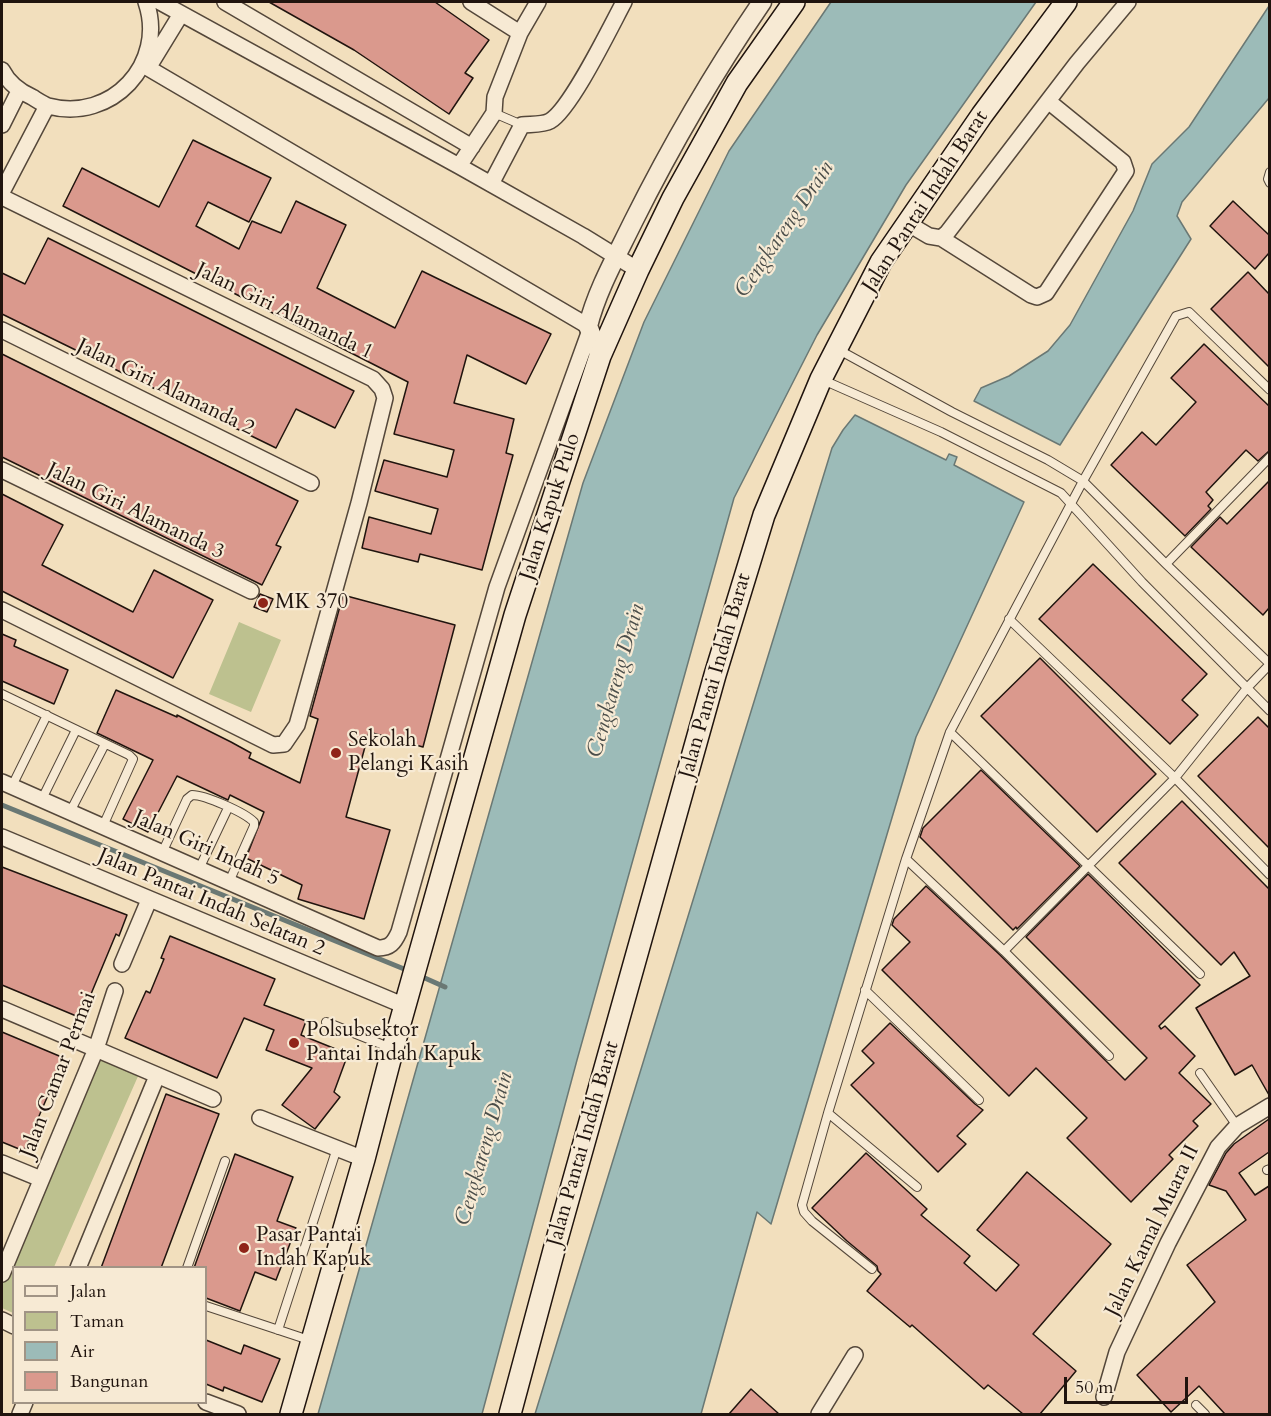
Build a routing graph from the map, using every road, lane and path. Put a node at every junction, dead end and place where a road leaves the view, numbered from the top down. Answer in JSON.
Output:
{"nodes":[{"id":1,"x":146,"y":2,"type":"edge"},
{"id":2,"x":160,"y":2,"type":"edge"},
{"id":3,"x":225,"y":2,"type":"edge"},
{"id":4,"x":471,"y":2,"type":"edge"},
{"id":5,"x":538,"y":2,"type":"edge"},
{"id":6,"x":624,"y":2,"type":"edge"},
{"id":7,"x":762,"y":2,"type":"edge"},
{"id":8,"x":794,"y":2,"type":"edge"},
{"id":9,"x":1066,"y":2,"type":"edge"},
{"id":10,"x":1128,"y":2,"type":"edge"},
{"id":11,"x":181,"y":14,"type":"junction"},
{"id":12,"x":520,"y":33,"type":"junction"},
{"id":13,"x":146,"y":67,"type":"junction"},
{"id":14,"x":2,"y":70,"type":"edge"},
{"id":15,"x":19,"y":91,"type":"junction"},
{"id":16,"x":1048,"y":101,"type":"junction"},
{"id":17,"x":47,"y":106,"type":"junction"},
{"id":18,"x":494,"y":113,"type":"junction"},
{"id":19,"x":2,"y":125,"type":"edge"},
{"id":20,"x":522,"y":125,"type":"junction"},
{"id":21,"x":472,"y":147,"type":"junction"},
{"id":22,"x":459,"y":166,"type":"junction"},
{"id":23,"x":1269,"y":172,"type":"edge"},
{"id":24,"x":1269,"y":183,"type":"edge"},
{"id":25,"x":491,"y":184,"type":"junction"},
{"id":26,"x":2,"y":192,"type":"edge"},
{"id":27,"x":2,"y":197,"type":"edge"},
{"id":28,"x":907,"y":223,"type":"junction"},
{"id":29,"x":941,"y":238,"type":"junction"},
{"id":30,"x":616,"y":256,"type":"junction"},
{"id":31,"x":638,"y":270,"type":"junction"},
{"id":32,"x":589,"y":329,"type":"junction"},
{"id":33,"x":2,"y":330,"type":"edge"},
{"id":34,"x":836,"y":348,"type":"junction"},
{"id":35,"x":600,"y":356,"type":"junction"},
{"id":36,"x":821,"y":379,"type":"junction"},
{"id":37,"x":1269,"y":390,"type":"edge"},
{"id":38,"x":1269,"y":457,"type":"edge"},
{"id":39,"x":2,"y":470,"type":"edge"},
{"id":40,"x":1083,"y":481,"type":"junction"},
{"id":41,"x":311,"y":483,"type":"dead end"},
{"id":42,"x":1071,"y":504,"type":"junction"},
{"id":43,"x":1166,"y":564,"type":"junction"},
{"id":44,"x":251,"y":591,"type":"dead end"},
{"id":45,"x":2,"y":610,"type":"edge"},
{"id":46,"x":1009,"y":619,"type":"junction"},
{"id":47,"x":1269,"y":664,"type":"edge"},
{"id":48,"x":1247,"y":688,"type":"junction"},
{"id":49,"x":2,"y":694,"type":"edge"},
{"id":50,"x":1269,"y":711,"type":"edge"},
{"id":51,"x":47,"y":716,"type":"junction"},
{"id":52,"x":76,"y":730,"type":"junction"},
{"id":53,"x":950,"y":732,"type":"junction"},
{"id":54,"x":105,"y":744,"type":"junction"},
{"id":55,"x":1175,"y":778,"type":"junction"},
{"id":56,"x":7,"y":784,"type":"edge"},
{"id":57,"x":42,"y":800,"type":"junction"},
{"id":58,"x":228,"y":808,"type":"junction"},
{"id":59,"x":70,"y":812,"type":"junction"},
{"id":60,"x":103,"y":826,"type":"junction"},
{"id":61,"x":2,"y":837,"type":"edge"},
{"id":62,"x":162,"y":853,"type":"junction"},
{"id":63,"x":906,"y":859,"type":"junction"},
{"id":64,"x":1088,"y":866,"type":"junction"},
{"id":65,"x":199,"y":869,"type":"junction"},
{"id":66,"x":1269,"y":875,"type":"edge"},
{"id":67,"x":229,"y":882,"type":"junction"},
{"id":68,"x":149,"y":900,"type":"junction"},
{"id":69,"x":1004,"y":951,"type":"junction"},
{"id":70,"x":122,"y":964,"type":"dead end"},
{"id":71,"x":1200,"y":974,"type":"dead end"},
{"id":72,"x":866,"y":990,"type":"junction"},
{"id":73,"x":115,"y":991,"type":"dead end"},
{"id":74,"x":405,"y":1006,"type":"junction"},
{"id":75,"x":2,"y":1009,"type":"edge"},
{"id":76,"x":326,"y":1022,"type":"dead end"},
{"id":77,"x":393,"y":1048,"type":"junction"},
{"id":78,"x":96,"y":1049,"type":"junction"},
{"id":79,"x":1109,"y":1056,"type":"dead end"},
{"id":80,"x":1200,"y":1073,"type":"dead end"},
{"id":81,"x":157,"y":1076,"type":"junction"},
{"id":82,"x":213,"y":1099,"type":"dead end"},
{"id":83,"x":979,"y":1100,"type":"dead end"},
{"id":84,"x":1269,"y":1106,"type":"edge"},
{"id":85,"x":828,"y":1113,"type":"junction"},
{"id":86,"x":260,"y":1118,"type":"dead end"},
{"id":87,"x":1237,"y":1126,"type":"junction"},
{"id":88,"x":338,"y":1149,"type":"junction"},
{"id":89,"x":364,"y":1159,"type":"junction"},
{"id":90,"x":225,"y":1161,"type":"dead end"},
{"id":91,"x":2,"y":1163,"type":"edge"},
{"id":92,"x":41,"y":1179,"type":"junction"},
{"id":93,"x":917,"y":1187,"type":"dead end"},
{"id":94,"x":79,"y":1266,"type":"edge"},
{"id":95,"x":188,"y":1266,"type":"edge"},
{"id":96,"x":872,"y":1269,"type":"dead end"},
{"id":97,"x":2,"y":1274,"type":"edge"},
{"id":98,"x":207,"y":1306,"type":"edge"},
{"id":99,"x":278,"y":1330,"type":"junction"},
{"id":100,"x":313,"y":1341,"type":"junction"},
{"id":101,"x":855,"y":1355,"type":"dead end"},
{"id":102,"x":1104,"y":1397,"type":"dead end"},
{"id":103,"x":207,"y":1402,"type":"edge"},
{"id":104,"x":1196,"y":1405,"type":"dead end"},
{"id":105,"x":238,"y":1414,"type":"edge"},
{"id":106,"x":291,"y":1414,"type":"edge"},
{"id":107,"x":510,"y":1414,"type":"edge"},
{"id":108,"x":819,"y":1414,"type":"edge"},
{"id":109,"x":1205,"y":1414,"type":"edge"}],
"edges":[{"from":1,"to":13,"type":"street"},
{"from":2,"to":11,"type":"street"},
{"from":3,"to":21,"type":"street"},
{"from":4,"to":12,"type":"street"},
{"from":5,"to":12,"type":"street"},
{"from":6,"to":20,"type":"street"},
{"from":7,"to":30,"type":"street"},
{"from":8,"to":31,"type":"main road","name":"Jalan Kapuk Pulo"},
{"from":9,"to":28,"type":"main road","name":"Jalan Pantai Indah Barat"},
{"from":10,"to":16,"type":"street"},
{"from":11,"to":13,"type":"street"},
{"from":11,"to":22,"type":"street"},
{"from":12,"to":18,"type":"street"},
{"from":13,"to":17,"type":"street"},
{"from":13,"to":32,"type":"street"},
{"from":14,"to":15,"type":"street"},
{"from":15,"to":17,"type":"street"},
{"from":15,"to":19,"type":"street"},
{"from":16,"to":29,"type":"street"},
{"from":16,"to":29,"type":"street"},
{"from":17,"to":26,"type":"street"},
{"from":18,"to":20,"type":"lane"},
{"from":18,"to":21,"type":"street"},
{"from":20,"to":25,"type":"street"},
{"from":21,"to":22,"type":"street"},
{"from":22,"to":25,"type":"street"},
{"from":23,"to":24,"type":"lane"},
{"from":25,"to":30,"type":"street"},
{"from":27,"to":45,"type":"street","name":"Jalan Giri Alamanda 1"},
{"from":28,"to":29,"type":"street"},
{"from":28,"to":34,"type":"main road","name":"Jalan Pantai Indah Barat"},
{"from":30,"to":31,"type":"street"},
{"from":30,"to":32,"type":"street"},
{"from":31,"to":35,"type":"main road","name":"Jalan Kapuk Pulo"},
{"from":32,"to":35,"type":"street"},
{"from":32,"to":67,"type":"street","name":"Jalan Giri Indah 5"},
{"from":33,"to":41,"type":"street","name":"Jalan Giri Alamanda 2"},
{"from":34,"to":36,"type":"main road","name":"Jalan Pantai Indah Barat"},
{"from":34,"to":40,"type":"lane"},
{"from":35,"to":74,"type":"main road","name":"Jalan Kapuk Pulo"},
{"from":36,"to":42,"type":"lane"},
{"from":36,"to":107,"type":"main road","name":"Jalan Pantai Indah Barat"},
{"from":37,"to":40,"type":"lane"},
{"from":38,"to":43,"type":"lane"},
{"from":39,"to":44,"type":"street","name":"Jalan Giri Alamanda 3"},
{"from":40,"to":42,"type":"lane"},
{"from":40,"to":43,"type":"lane"},
{"from":42,"to":46,"type":"lane"},
{"from":42,"to":48,"type":"lane"},
{"from":43,"to":47,"type":"lane"},
{"from":46,"to":53,"type":"lane"},
{"from":46,"to":55,"type":"lane"},
{"from":47,"to":48,"type":"lane"},
{"from":48,"to":50,"type":"lane"},
{"from":48,"to":55,"type":"lane"},
{"from":49,"to":51,"type":"lane"},
{"from":51,"to":52,"type":"lane"},
{"from":51,"to":56,"type":"lane"},
{"from":52,"to":54,"type":"lane"},
{"from":52,"to":57,"type":"lane"},
{"from":53,"to":63,"type":"lane"},
{"from":53,"to":64,"type":"lane"},
{"from":54,"to":59,"type":"lane"},
{"from":54,"to":60,"type":"lane"},
{"from":55,"to":64,"type":"lane"},
{"from":55,"to":66,"type":"lane"},
{"from":56,"to":57,"type":"street","name":"Jalan Giri Indah 5"},
{"from":57,"to":59,"type":"street","name":"Jalan Giri Indah 5"},
{"from":58,"to":62,"type":"lane"},
{"from":58,"to":65,"type":"lane"},
{"from":58,"to":67,"type":"lane"},
{"from":59,"to":60,"type":"street","name":"Jalan Giri Indah 5"},
{"from":60,"to":62,"type":"street","name":"Jalan Giri Indah 5"},
{"from":61,"to":68,"type":"street","name":"Jalan Pantai Indah Selatan 2"},
{"from":62,"to":65,"type":"street","name":"Jalan Giri Indah 5"},
{"from":63,"to":69,"type":"lane"},
{"from":63,"to":72,"type":"lane"},
{"from":64,"to":69,"type":"lane"},
{"from":64,"to":71,"type":"lane"},
{"from":65,"to":67,"type":"street","name":"Jalan Giri Indah 5"},
{"from":68,"to":70,"type":"street"},
{"from":68,"to":74,"type":"street","name":"Jalan Pantai Indah Selatan 2"},
{"from":69,"to":79,"type":"lane"},
{"from":72,"to":83,"type":"lane"},
{"from":72,"to":85,"type":"lane"},
{"from":73,"to":78,"type":"street","name":"Jalan Camar Permai"},
{"from":74,"to":77,"type":"main road","name":"Jalan Kapuk Pulo"},
{"from":75,"to":78,"type":"street"},
{"from":76,"to":77,"type":"lane"},
{"from":77,"to":89,"type":"main road","name":"Jalan Kapuk Pulo"},
{"from":78,"to":81,"type":"street"},
{"from":78,"to":92,"type":"street","name":"Jalan Camar Permai"},
{"from":80,"to":87,"type":"lane"},
{"from":81,"to":82,"type":"street"},
{"from":81,"to":94,"type":"street"},
{"from":84,"to":87,"type":"street","name":"Jalan Kamal Muara II"},
{"from":85,"to":93,"type":"lane"},
{"from":85,"to":96,"type":"lane"},
{"from":86,"to":88,"type":"street"},
{"from":87,"to":102,"type":"street","name":"Jalan Kamal Muara II"},
{"from":88,"to":89,"type":"street"},
{"from":88,"to":99,"type":"lane"},
{"from":89,"to":100,"type":"main road","name":"Jalan Kapuk Pulo"},
{"from":90,"to":95,"type":"lane"},
{"from":91,"to":92,"type":"street"},
{"from":92,"to":97,"type":"street","name":"Jalan Camar Permai"},
{"from":98,"to":99,"type":"lane"},
{"from":99,"to":100,"type":"lane"},
{"from":100,"to":106,"type":"main road","name":"Jalan Kapuk Pulo"},
{"from":101,"to":108,"type":"street"},
{"from":103,"to":105,"type":"street"},
{"from":104,"to":109,"type":"lane"}]}
